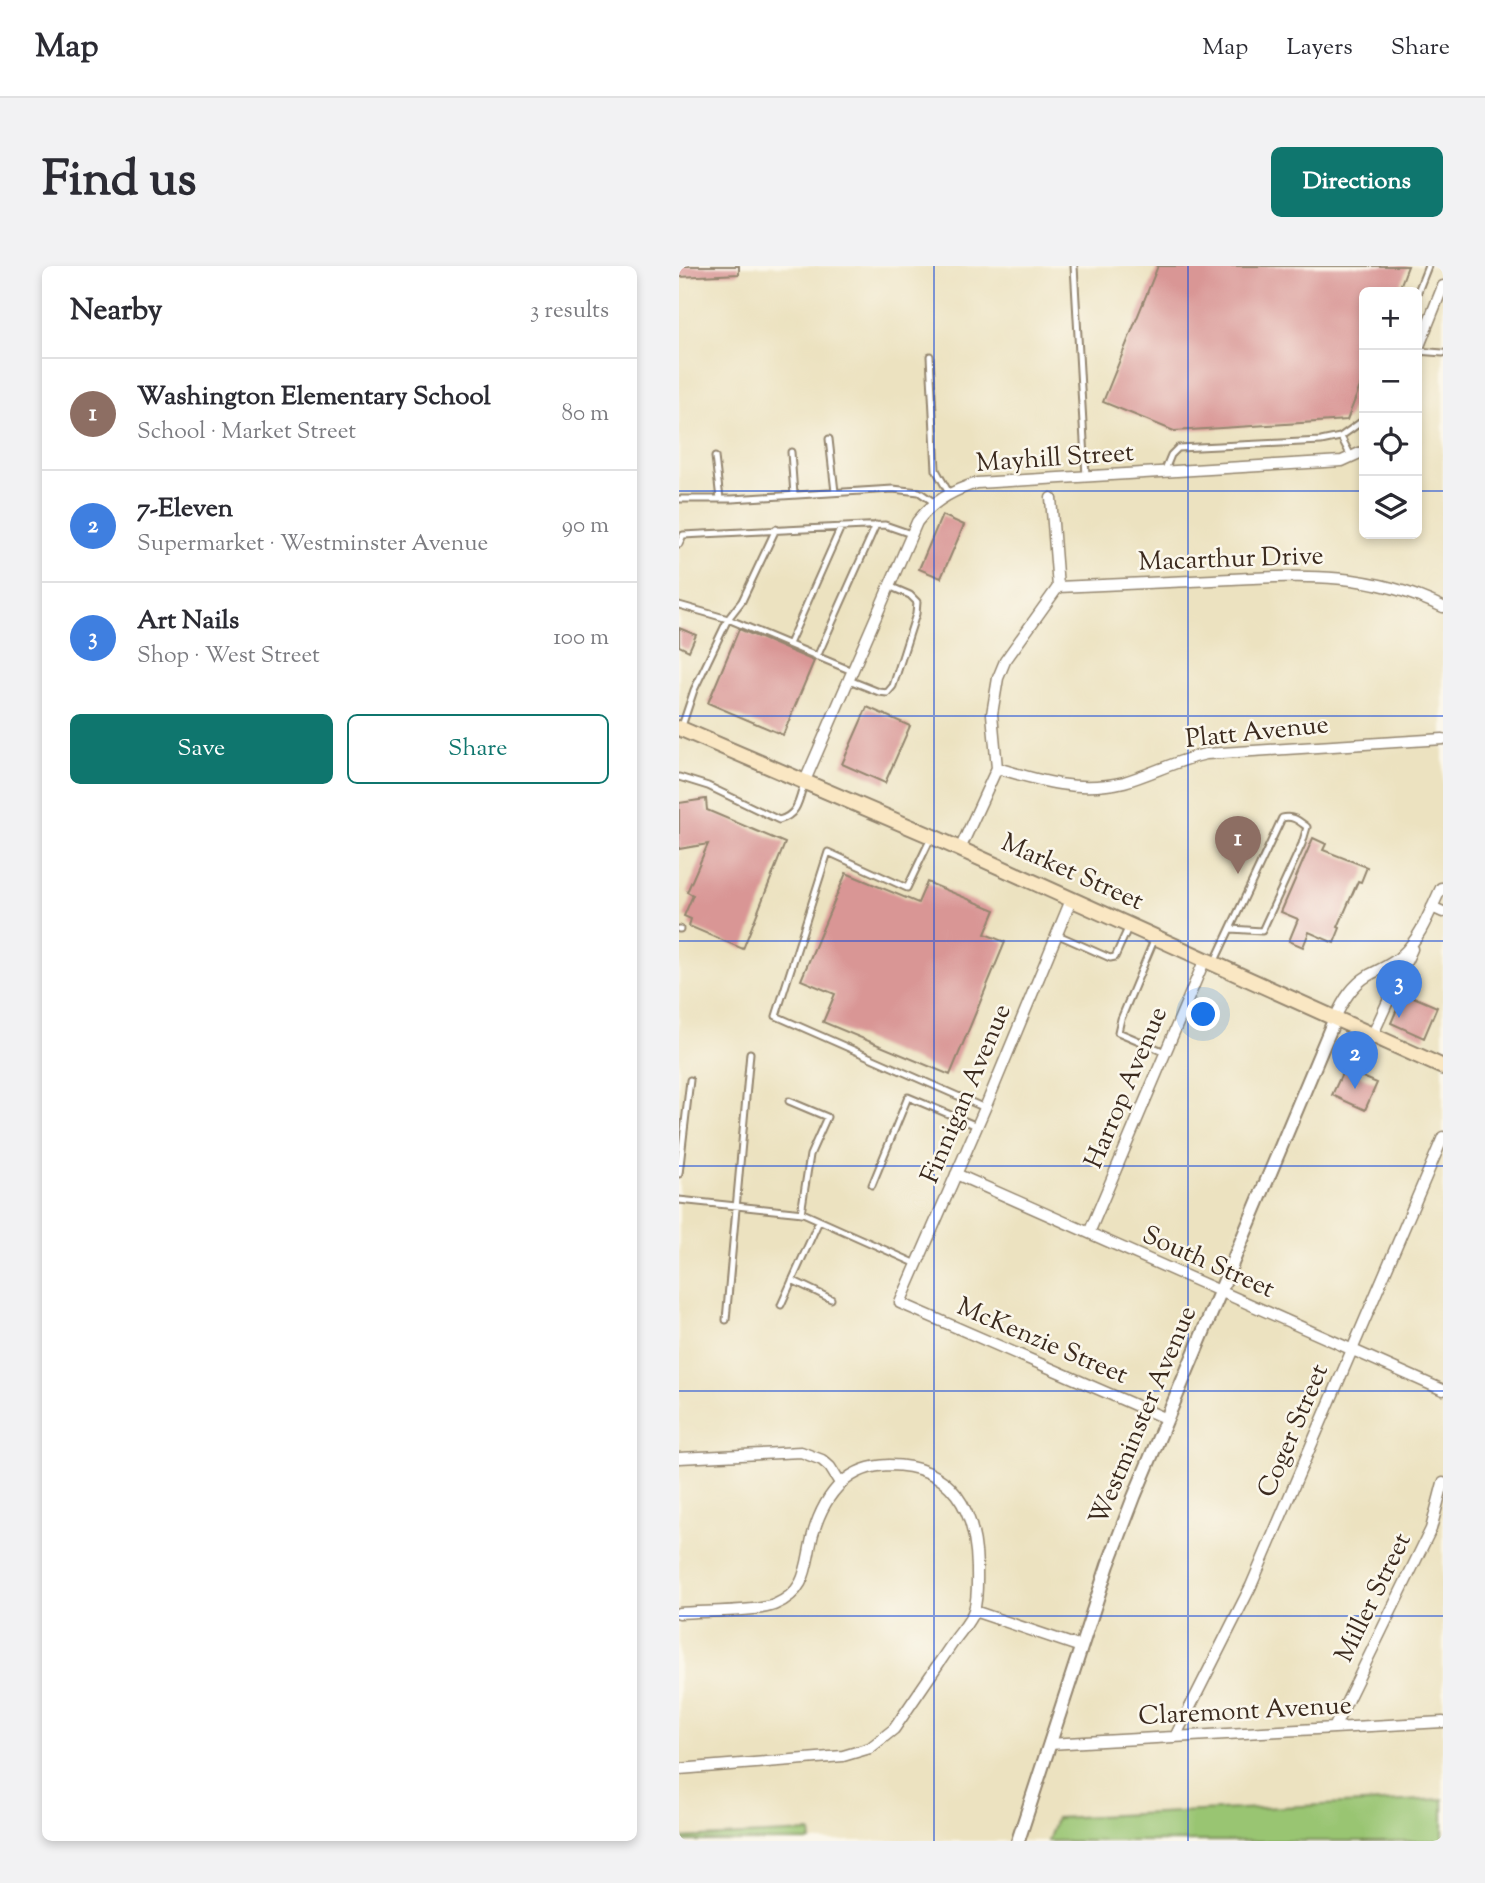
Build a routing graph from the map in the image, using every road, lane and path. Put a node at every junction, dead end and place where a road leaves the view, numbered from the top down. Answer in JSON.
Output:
{"nodes":[{"id":1,"x":1074,"y":266,"type":"edge"},
{"id":2,"x":1428,"y":266,"type":"edge"},
{"id":3,"x":1443,"y":286,"type":"edge"},
{"id":4,"x":1420,"y":287,"type":"edge"},
{"id":5,"x":1440,"y":300,"type":"edge"},
{"id":6,"x":1417,"y":350,"type":"edge"},
{"id":7,"x":1422,"y":351,"type":"edge"},
{"id":8,"x":1443,"y":353,"type":"edge"},
{"id":9,"x":930,"y":356,"type":"dead end"},
{"id":10,"x":1359,"y":424,"type":"edge"},
{"id":11,"x":1341,"y":437,"type":"junction"},
{"id":12,"x":829,"y":439,"type":"dead end"},
{"id":13,"x":791,"y":452,"type":"dead end"},
{"id":14,"x":1359,"y":454,"type":"edge"},
{"id":15,"x":715,"y":457,"type":"dead end"},
{"id":16,"x":1352,"y":458,"type":"junction"},
{"id":17,"x":1164,"y":472,"type":"junction"},
{"id":18,"x":1086,"y":477,"type":"junction"},
{"id":19,"x":835,"y":492,"type":"junction"},
{"id":20,"x":949,"y":493,"type":"junction"},
{"id":21,"x":794,"y":495,"type":"junction"},
{"id":22,"x":1051,"y":498,"type":"dead end"},
{"id":23,"x":679,"y":499,"type":"edge"},
{"id":24,"x":720,"y":499,"type":"junction"},
{"id":25,"x":935,"y":503,"type":"junction"},
{"id":26,"x":876,"y":525,"type":"junction"},
{"id":27,"x":841,"y":527,"type":"junction"},
{"id":28,"x":776,"y":529,"type":"junction"},
{"id":29,"x":912,"y":534,"type":"junction"},
{"id":30,"x":679,"y":544,"type":"edge"},
{"id":31,"x":889,"y":586,"type":"junction"},
{"id":32,"x":1058,"y":587,"type":"junction"},
{"id":33,"x":679,"y":605,"type":"edge"},
{"id":34,"x":1443,"y":607,"type":"edge"},
{"id":35,"x":728,"y":619,"type":"junction"},
{"id":36,"x":789,"y":644,"type":"junction"},
{"id":37,"x":817,"y":657,"type":"junction"},
{"id":38,"x":851,"y":676,"type":"junction"},
{"id":39,"x":680,"y":728,"type":"edge"},
{"id":40,"x":1443,"y":739,"type":"edge"},
{"id":41,"x":997,"y":768,"type":"junction"},
{"id":42,"x":679,"y":777,"type":"edge"},
{"id":43,"x":804,"y":783,"type":"junction"},
{"id":44,"x":932,"y":836,"type":"junction"},
{"id":45,"x":960,"y":849,"type":"junction"},
{"id":46,"x":1443,"y":888,"type":"edge"},
{"id":47,"x":1071,"y":900,"type":"junction"},
{"id":48,"x":1432,"y":907,"type":"junction"},
{"id":49,"x":1443,"y":912,"type":"edge"},
{"id":50,"x":1129,"y":925,"type":"junction"},
{"id":51,"x":1231,"y":929,"type":"junction"},
{"id":52,"x":1056,"y":934,"type":"junction"},
{"id":53,"x":1418,"y":936,"type":"junction"},
{"id":54,"x":1156,"y":937,"type":"junction"},
{"id":55,"x":1209,"y":961,"type":"junction"},
{"id":56,"x":1335,"y":1018,"type":"junction"},
{"id":57,"x":1373,"y":1034,"type":"junction"},
{"id":58,"x":1165,"y":1052,"type":"junction"},
{"id":59,"x":750,"y":1053,"type":"dead end"},
{"id":60,"x":1443,"y":1067,"type":"edge"},
{"id":61,"x":690,"y":1080,"type":"dead end"},
{"id":62,"x":789,"y":1101,"type":"dead end"},
{"id":63,"x":985,"y":1108,"type":"junction"},
{"id":64,"x":977,"y":1126,"type":"junction"},
{"id":65,"x":1443,"y":1137,"type":"edge"},
{"id":66,"x":679,"y":1174,"type":"edge"},
{"id":67,"x":956,"y":1174,"type":"junction"},
{"id":68,"x":872,"y":1185,"type":"dead end"},
{"id":69,"x":679,"y":1200,"type":"edge"},
{"id":70,"x":735,"y":1206,"type":"junction"},
{"id":71,"x":801,"y":1213,"type":"junction"},
{"id":72,"x":819,"y":1221,"type":"junction"},
{"id":73,"x":1089,"y":1233,"type":"junction"},
{"id":74,"x":917,"y":1264,"type":"junction"},
{"id":75,"x":792,"y":1280,"type":"junction"},
{"id":76,"x":1221,"y":1292,"type":"junction"},
{"id":77,"x":831,"y":1299,"type":"dead end"},
{"id":78,"x":900,"y":1303,"type":"joint"},
{"id":79,"x":781,"y":1305,"type":"dead end"},
{"id":80,"x":726,"y":1320,"type":"dead end"},
{"id":81,"x":1352,"y":1349,"type":"junction"},
{"id":82,"x":1443,"y":1390,"type":"edge"},
{"id":83,"x":1167,"y":1419,"type":"junction"},
{"id":84,"x":679,"y":1458,"type":"edge"},
{"id":85,"x":840,"y":1483,"type":"junction"},
{"id":86,"x":1443,"y":1483,"type":"edge"},
{"id":87,"x":974,"y":1611,"type":"junction"},
{"id":88,"x":679,"y":1613,"type":"edge"},
{"id":89,"x":1081,"y":1647,"type":"junction"},
{"id":90,"x":1443,"y":1722,"type":"edge"},
{"id":91,"x":1334,"y":1728,"type":"junction"},
{"id":92,"x":1175,"y":1737,"type":"junction"},
{"id":93,"x":1049,"y":1744,"type":"junction"},
{"id":94,"x":679,"y":1769,"type":"edge"},
{"id":95,"x":1018,"y":1841,"type":"edge"}],
"edges":[{"from":1,"to":18,"type":"lane"},
{"from":2,"to":4,"type":"lane"},
{"from":3,"to":5,"type":"street"},
{"from":5,"to":6,"type":"street"},
{"from":7,"to":8,"type":"lane"},
{"from":9,"to":20,"type":"lane"},
{"from":10,"to":11,"type":"lane"},
{"from":11,"to":16,"type":"lane"},
{"from":11,"to":17,"type":"lane"},
{"from":12,"to":19,"type":"lane"},
{"from":13,"to":21,"type":"lane"},
{"from":14,"to":16,"type":"street","name":"Mayhill Street"},
{"from":15,"to":24,"type":"lane"},
{"from":16,"to":17,"type":"street","name":"Mayhill Street"},
{"from":17,"to":18,"type":"street","name":"Mayhill Street"},
{"from":18,"to":20,"type":"street","name":"Mayhill Street"},
{"from":19,"to":21,"type":"lane"},
{"from":19,"to":25,"type":"lane"},
{"from":20,"to":25,"type":"street","name":"Mayhill Street"},
{"from":21,"to":24,"type":"lane"},
{"from":22,"to":32,"type":"street"},
{"from":23,"to":24,"type":"lane"},
{"from":25,"to":29,"type":"street","name":"Mayhill Street"},
{"from":26,"to":27,"type":"lane"},
{"from":26,"to":29,"type":"lane"},
{"from":26,"to":37,"type":"lane"},
{"from":27,"to":28,"type":"lane"},
{"from":27,"to":36,"type":"lane"},
{"from":28,"to":30,"type":"lane"},
{"from":28,"to":35,"type":"lane"},
{"from":29,"to":31,"type":"street","name":"Mayhill Street"},
{"from":31,"to":38,"type":"street","name":"Mayhill Street"},
{"from":31,"to":38,"type":"lane"},
{"from":32,"to":34,"type":"street","name":"Macarthur Drive"},
{"from":32,"to":41,"type":"street"},
{"from":33,"to":35,"type":"lane"},
{"from":35,"to":36,"type":"lane"},
{"from":35,"to":39,"type":"lane"},
{"from":36,"to":37,"type":"lane"},
{"from":37,"to":38,"type":"lane"},
{"from":38,"to":43,"type":"street","name":"Mayhill Street"},
{"from":39,"to":43,"type":"main road","name":"Market Street"},
{"from":40,"to":41,"type":"street","name":"Platt Avenue"},
{"from":41,"to":45,"type":"street"},
{"from":42,"to":43,"type":"lane"},
{"from":43,"to":44,"type":"main road","name":"Market Street"},
{"from":44,"to":45,"type":"main road","name":"Market Street"},
{"from":44,"to":63,"type":"lane"},
{"from":45,"to":47,"type":"main road","name":"Market Street"},
{"from":46,"to":48,"type":"street"},
{"from":47,"to":50,"type":"main road","name":"Market Street"},
{"from":47,"to":52,"type":"street","name":"Finnigan Avenue"},
{"from":48,"to":49,"type":"street"},
{"from":48,"to":53,"type":"street"},
{"from":50,"to":52,"type":"lane"},
{"from":50,"to":54,"type":"main road","name":"Market Street"},
{"from":51,"to":51,"type":"lane"},
{"from":51,"to":55,"type":"lane"},
{"from":52,"to":63,"type":"street","name":"Finnigan Avenue"},
{"from":53,"to":56,"type":"street"},
{"from":53,"to":57,"type":"street"},
{"from":54,"to":55,"type":"main road","name":"Market Street"},
{"from":54,"to":58,"type":"lane"},
{"from":55,"to":56,"type":"main road","name":"Market Street"},
{"from":55,"to":58,"type":"street","name":"Harrop Avenue"},
{"from":56,"to":57,"type":"main road","name":"Market Street"},
{"from":56,"to":76,"type":"street","name":"Westminster Avenue"},
{"from":57,"to":60,"type":"main road","name":"Market Street"},
{"from":58,"to":73,"type":"street","name":"Harrop Avenue"},
{"from":59,"to":70,"type":"lane"},
{"from":61,"to":66,"type":"lane"},
{"from":62,"to":71,"type":"lane"},
{"from":63,"to":64,"type":"street","name":"Finnigan Avenue"},
{"from":64,"to":67,"type":"street","name":"Finnigan Avenue"},
{"from":64,"to":68,"type":"lane"},
{"from":65,"to":81,"type":"street","name":"Coger Street"},
{"from":67,"to":73,"type":"street","name":"South Street"},
{"from":67,"to":74,"type":"street","name":"Finnigan Avenue"},
{"from":69,"to":70,"type":"lane"},
{"from":70,"to":71,"type":"lane"},
{"from":70,"to":80,"type":"lane"},
{"from":71,"to":72,"type":"lane"},
{"from":72,"to":74,"type":"lane"},
{"from":72,"to":75,"type":"lane"},
{"from":73,"to":76,"type":"street","name":"South Street"},
{"from":74,"to":78,"type":"street","name":"Finnigan Avenue"},
{"from":75,"to":77,"type":"lane"},
{"from":75,"to":79,"type":"lane"},
{"from":76,"to":81,"type":"street","name":"South Street"},
{"from":76,"to":83,"type":"street","name":"Westminster Avenue"},
{"from":78,"to":83,"type":"street","name":"McKenzie Street"},
{"from":81,"to":82,"type":"street","name":"South Street"},
{"from":81,"to":92,"type":"street","name":"Coger Street"},
{"from":83,"to":89,"type":"street","name":"Westminster Avenue"},
{"from":84,"to":85,"type":"street"},
{"from":85,"to":87,"type":"street"},
{"from":85,"to":88,"type":"street"},
{"from":86,"to":91,"type":"street","name":"Miller Street"},
{"from":87,"to":89,"type":"street"},
{"from":87,"to":94,"type":"street"},
{"from":89,"to":93,"type":"street","name":"Westminster Avenue"},
{"from":90,"to":91,"type":"street","name":"Claremont Avenue"},
{"from":91,"to":92,"type":"street","name":"Claremont Avenue"},
{"from":92,"to":93,"type":"street","name":"Claremont Avenue"},
{"from":93,"to":95,"type":"street","name":"Westminster Avenue"}]}
